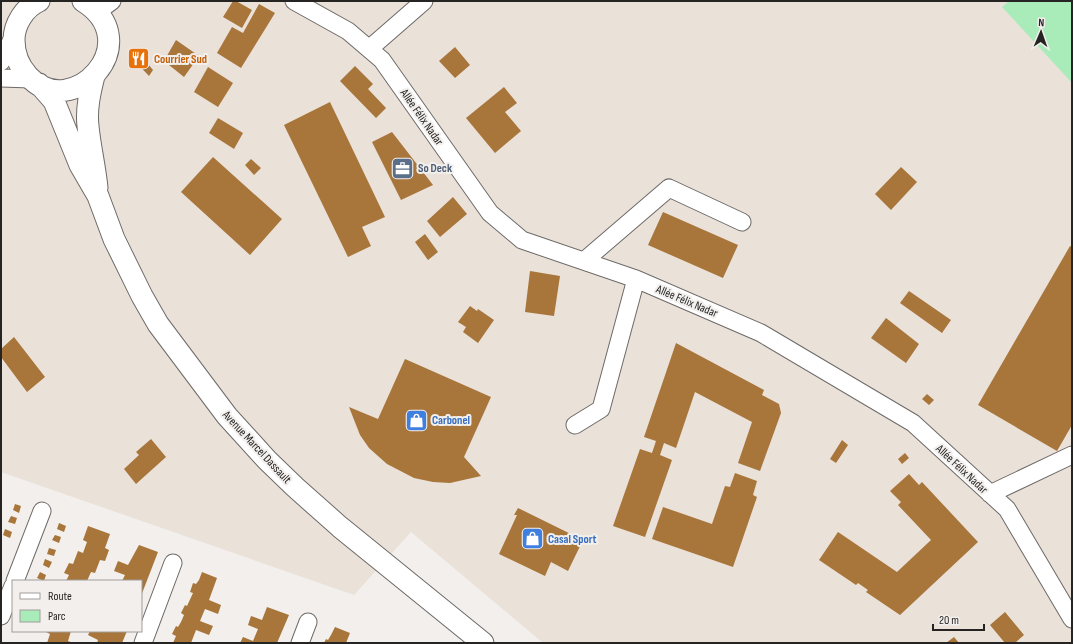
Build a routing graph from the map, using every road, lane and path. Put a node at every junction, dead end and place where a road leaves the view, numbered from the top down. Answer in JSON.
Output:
{"nodes":[{"id":1,"x":294,"y":1,"type":"edge"},
{"id":2,"x":424,"y":1,"type":"edge"},
{"id":3,"x":30,"y":4,"type":"edge"},
{"id":4,"x":97,"y":5,"type":"edge"},
{"id":5,"x":14,"y":35,"type":"junction"},
{"id":6,"x":369,"y":48,"type":"junction"},
{"id":7,"x":1,"y":62,"type":"edge"},
{"id":8,"x":94,"y":76,"type":"junction"},
{"id":9,"x":1,"y":78,"type":"edge"},
{"id":10,"x":35,"y":82,"type":"junction"},
{"id":11,"x":98,"y":196,"type":"junction"},
{"id":12,"x":742,"y":222,"type":"dead end"},
{"id":13,"x":584,"y":261,"type":"junction"},
{"id":14,"x":636,"y":279,"type":"junction"},
{"id":15,"x":575,"y":425,"type":"dead end"},
{"id":16,"x":1072,"y":455,"type":"edge"},
{"id":17,"x":990,"y":494,"type":"junction"},
{"id":18,"x":42,"y":511,"type":"dead end"},
{"id":19,"x":173,"y":563,"type":"dead end"},
{"id":20,"x":15,"y":580,"type":"edge"},
{"id":21,"x":12,"y":588,"type":"edge"},
{"id":22,"x":1,"y":616,"type":"edge"},
{"id":23,"x":1072,"y":619,"type":"edge"},
{"id":24,"x":308,"y":622,"type":"dead end"},
{"id":25,"x":143,"y":643,"type":"edge"},
{"id":26,"x":300,"y":643,"type":"edge"},
{"id":27,"x":483,"y":643,"type":"edge"}],
"edges":[{"from":1,"to":6,"type":"street","name":"Allée Félix Nadar"},
{"from":2,"to":6,"type":"street"},
{"from":3,"to":5,"type":"main road"},
{"from":4,"to":8,"type":"main road"},
{"from":5,"to":7,"type":"street"},
{"from":5,"to":10,"type":"main road","name":"Avenue Marcel Dassault"},
{"from":6,"to":13,"type":"street","name":"Allée Félix Nadar"},
{"from":8,"to":10,"type":"main road"},
{"from":8,"to":11,"type":"main road","name":"Avenue Marcel Dassault"},
{"from":9,"to":10,"type":"street"},
{"from":10,"to":11,"type":"main road","name":"Avenue Marcel Dassault"},
{"from":11,"to":27,"type":"main road","name":"Avenue Marcel Dassault"},
{"from":12,"to":13,"type":"street"},
{"from":13,"to":14,"type":"street","name":"Allée Félix Nadar"},
{"from":14,"to":15,"type":"street"},
{"from":14,"to":17,"type":"street","name":"Allée Félix Nadar"},
{"from":16,"to":17,"type":"street"},
{"from":17,"to":23,"type":"street","name":"Allée Félix Nadar"},
{"from":18,"to":20,"type":"street"},
{"from":19,"to":25,"type":"street"},
{"from":21,"to":22,"type":"street"},
{"from":24,"to":26,"type":"street"}]}
